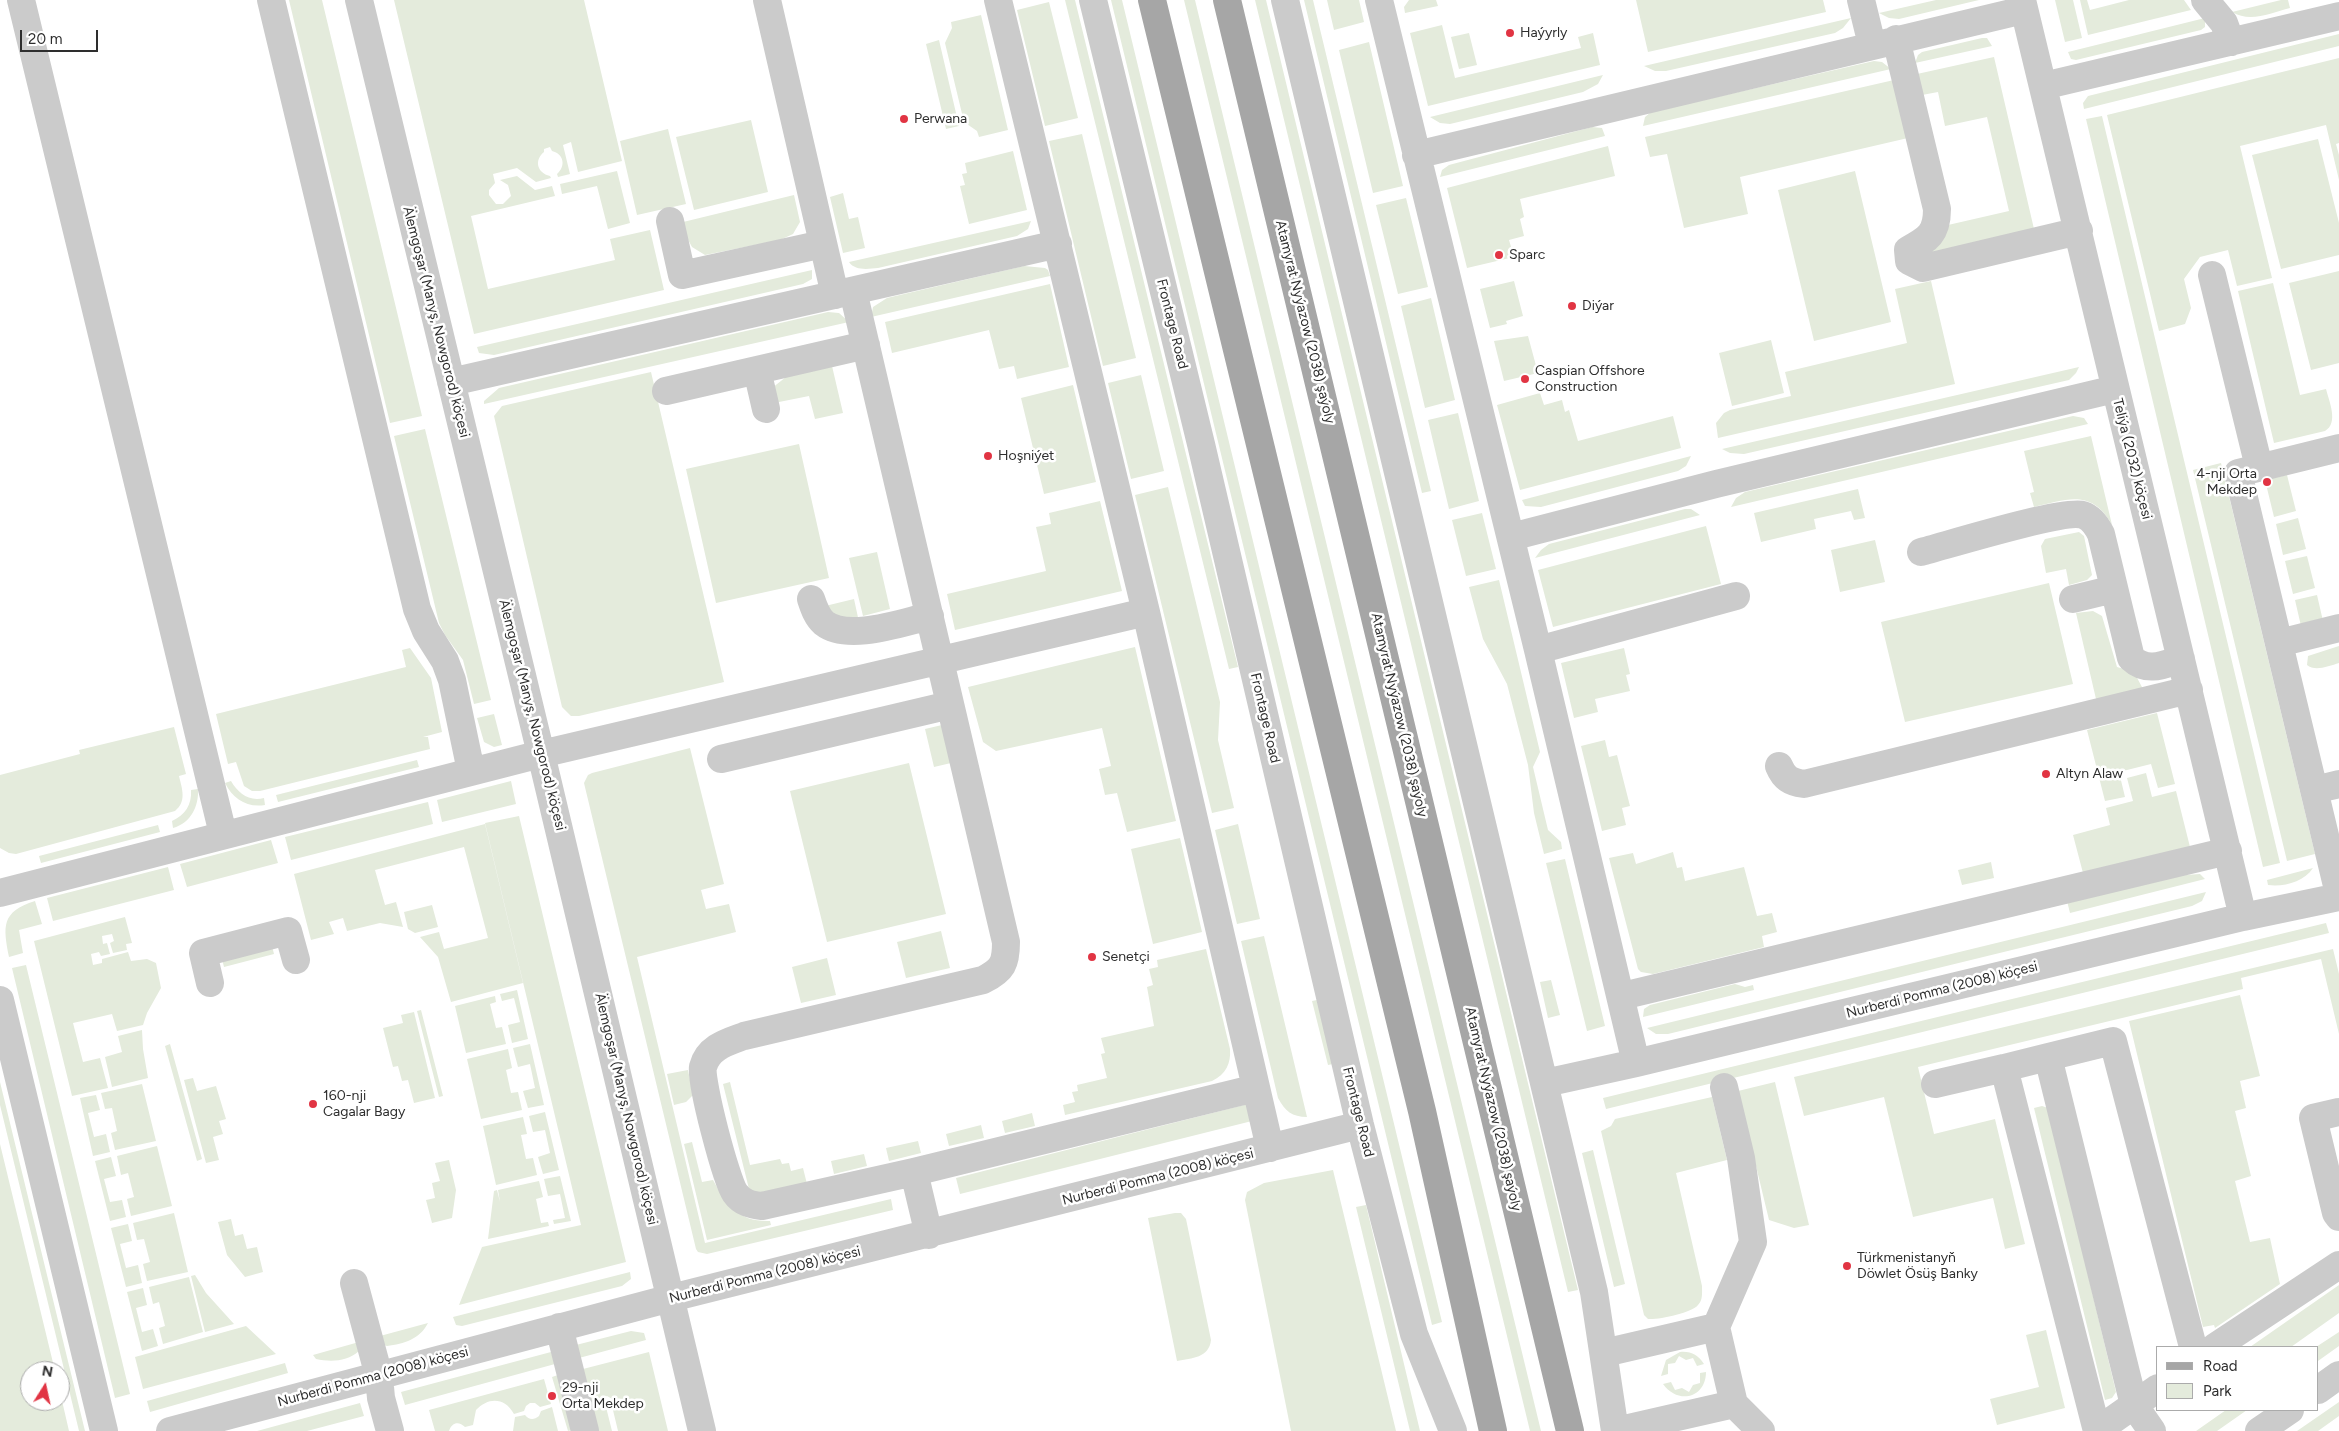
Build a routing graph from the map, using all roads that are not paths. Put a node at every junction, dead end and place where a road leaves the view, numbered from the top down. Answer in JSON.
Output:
{"nodes":[{"id":1,"x":22,"y":0,"type":"edge"},
{"id":2,"x":271,"y":0,"type":"edge"},
{"id":3,"x":359,"y":0,"type":"edge"},
{"id":4,"x":767,"y":0,"type":"edge"},
{"id":5,"x":998,"y":0,"type":"edge"},
{"id":6,"x":1093,"y":0,"type":"edge"},
{"id":7,"x":1152,"y":0,"type":"edge"},
{"id":8,"x":1227,"y":0,"type":"edge"},
{"id":9,"x":1285,"y":0,"type":"edge"},
{"id":10,"x":1379,"y":0,"type":"edge"},
{"id":11,"x":1861,"y":0,"type":"edge"},
{"id":12,"x":2204,"y":0,"type":"edge"},
{"id":13,"x":2023,"y":5,"type":"edge"},
{"id":14,"x":2309,"y":11,"type":"edge"},
{"id":15,"x":2339,"y":16,"type":"edge"},
{"id":16,"x":1884,"y":42,"type":"junction"},
{"id":17,"x":2231,"y":42,"type":"junction"},
{"id":18,"x":2043,"y":86,"type":"junction"},
{"id":19,"x":1416,"y":155,"type":"junction"},
{"id":20,"x":670,"y":221,"type":"dead end"},
{"id":21,"x":2079,"y":231,"type":"junction"},
{"id":22,"x":823,"y":244,"type":"junction"},
{"id":23,"x":1058,"y":244,"type":"junction"},
{"id":24,"x":2212,"y":275,"type":"dead end"},
{"id":25,"x":844,"y":293,"type":"junction"},
{"id":26,"x":866,"y":345,"type":"junction"},
{"id":27,"x":757,"y":370,"type":"junction"},
{"id":28,"x":451,"y":382,"type":"junction"},
{"id":29,"x":2114,"y":389,"type":"junction"},
{"id":30,"x":666,"y":391,"type":"dead end"},
{"id":31,"x":766,"y":409,"type":"dead end"},
{"id":32,"x":2339,"y":448,"type":"edge"},
{"id":33,"x":2259,"y":468,"type":"junction"},
{"id":34,"x":1510,"y":537,"type":"junction"},
{"id":35,"x":1921,"y":552,"type":"dead end"},
{"id":36,"x":2114,"y":589,"type":"junction"},
{"id":37,"x":1736,"y":596,"type":"dead end"},
{"id":38,"x":2073,"y":599,"type":"dead end"},
{"id":39,"x":811,"y":600,"type":"dead end"},
{"id":40,"x":1146,"y":612,"type":"junction"},
{"id":41,"x":930,"y":616,"type":"junction"},
{"id":42,"x":2339,"y":628,"type":"edge"},
{"id":43,"x":2279,"y":643,"type":"junction"},
{"id":44,"x":1538,"y":650,"type":"junction"},
{"id":45,"x":2181,"y":659,"type":"junction"},
{"id":46,"x":940,"y":662,"type":"junction"},
{"id":47,"x":2189,"y":690,"type":"junction"},
{"id":48,"x":950,"y":705,"type":"junction"},
{"id":49,"x":541,"y":754,"type":"junction"},
{"id":50,"x":721,"y":759,"type":"dead end"},
{"id":51,"x":1779,"y":766,"type":"dead end"},
{"id":52,"x":471,"y":771,"type":"junction"},
{"id":53,"x":2326,"y":787,"type":"edge"},
{"id":54,"x":224,"y":834,"type":"junction"},
{"id":55,"x":2228,"y":851,"type":"junction"},
{"id":56,"x":0,"y":893,"type":"edge"},
{"id":57,"x":2339,"y":896,"type":"edge"},
{"id":58,"x":2243,"y":917,"type":"junction"},
{"id":59,"x":296,"y":960,"type":"dead end"},
{"id":60,"x":210,"y":983,"type":"dead end"},
{"id":61,"x":1622,"y":996,"type":"junction"},
{"id":62,"x":0,"y":1000,"type":"edge"},
{"id":63,"x":2048,"y":1057,"type":"junction"},
{"id":64,"x":1636,"y":1063,"type":"junction"},
{"id":65,"x":2004,"y":1068,"type":"junction"},
{"id":66,"x":1545,"y":1083,"type":"junction"},
{"id":67,"x":1935,"y":1084,"type":"dead end"},
{"id":68,"x":1724,"y":1087,"type":"dead end"},
{"id":69,"x":1256,"y":1088,"type":"junction"},
{"id":70,"x":2339,"y":1112,"type":"edge"},
{"id":71,"x":1360,"y":1125,"type":"junction"},
{"id":72,"x":1270,"y":1148,"type":"junction"},
{"id":73,"x":914,"y":1172,"type":"junction"},
{"id":74,"x":2339,"y":1217,"type":"edge"},
{"id":75,"x":929,"y":1234,"type":"junction"},
{"id":76,"x":2339,"y":1265,"type":"edge"},
{"id":77,"x":354,"y":1283,"type":"dead end"},
{"id":78,"x":671,"y":1298,"type":"junction"},
{"id":79,"x":1716,"y":1327,"type":"junction"},
{"id":80,"x":560,"y":1328,"type":"junction"},
{"id":81,"x":2193,"y":1346,"type":"edge"},
{"id":82,"x":2217,"y":1346,"type":"edge"},
{"id":83,"x":1604,"y":1353,"type":"junction"},
{"id":84,"x":2339,"y":1375,"type":"edge"},
{"id":85,"x":380,"y":1376,"type":"junction"},
{"id":86,"x":2156,"y":1389,"type":"edge"},
{"id":87,"x":2319,"y":1389,"type":"edge"},
{"id":88,"x":1734,"y":1404,"type":"junction"},
{"id":89,"x":2134,"y":1405,"type":"junction"},
{"id":90,"x":2289,"y":1411,"type":"edge"},
{"id":91,"x":188,"y":1429,"type":"edge"},
{"id":92,"x":104,"y":1431,"type":"edge"},
{"id":93,"x":390,"y":1431,"type":"edge"},
{"id":94,"x":585,"y":1431,"type":"edge"},
{"id":95,"x":702,"y":1431,"type":"edge"},
{"id":96,"x":1453,"y":1431,"type":"edge"},
{"id":97,"x":1494,"y":1431,"type":"edge"},
{"id":98,"x":1570,"y":1431,"type":"edge"},
{"id":99,"x":1616,"y":1431,"type":"edge"},
{"id":100,"x":1761,"y":1431,"type":"edge"},
{"id":101,"x":2097,"y":1431,"type":"edge"},
{"id":102,"x":2152,"y":1431,"type":"edge"},
{"id":103,"x":2259,"y":1431,"type":"edge"}],
"edges":[{"from":1,"to":54,"type":"street"},
{"from":2,"to":52,"type":"street"},
{"from":3,"to":28,"type":"street","name":"Älemgoşar (Manyş, Nowgorod) köçesi"},
{"from":4,"to":22,"type":"street"},
{"from":5,"to":23,"type":"street"},
{"from":6,"to":71,"type":"street","name":"Frontage Road"},
{"from":7,"to":97,"type":"main road"},
{"from":8,"to":98,"type":"main road","name":"Atamyrat Nyýazow (2038) şaýoly"},
{"from":9,"to":66,"type":"street"},
{"from":10,"to":19,"type":"street"},
{"from":11,"to":16,"type":"street"},
{"from":12,"to":17,"type":"street"},
{"from":13,"to":16,"type":"street"},
{"from":13,"to":18,"type":"street","name":"Teliýa (2032) köçesi"},
{"from":14,"to":15,"type":"street"},
{"from":14,"to":17,"type":"street"},
{"from":16,"to":19,"type":"street"},
{"from":16,"to":21,"type":"street"},
{"from":17,"to":18,"type":"street"},
{"from":18,"to":21,"type":"street","name":"Teliýa (2032) köçesi"},
{"from":19,"to":34,"type":"street"},
{"from":20,"to":22,"type":"street"},
{"from":21,"to":29,"type":"street","name":"Teliýa (2032) köçesi"},
{"from":22,"to":25,"type":"street"},
{"from":23,"to":25,"type":"street"},
{"from":23,"to":40,"type":"street"},
{"from":24,"to":33,"type":"street"},
{"from":25,"to":26,"type":"street"},
{"from":25,"to":28,"type":"street"},
{"from":26,"to":27,"type":"street"},
{"from":26,"to":41,"type":"street"},
{"from":27,"to":30,"type":"street"},
{"from":27,"to":31,"type":"street"},
{"from":28,"to":49,"type":"street","name":"Älemgoşar (Manyş, Nowgorod) köçesi"},
{"from":29,"to":34,"type":"street"},
{"from":29,"to":45,"type":"street","name":"Teliýa (2032) köçesi"},
{"from":32,"to":33,"type":"street"},
{"from":33,"to":43,"type":"street"},
{"from":34,"to":44,"type":"street"},
{"from":35,"to":36,"type":"street"},
{"from":36,"to":38,"type":"street"},
{"from":36,"to":45,"type":"street"},
{"from":37,"to":44,"type":"street"},
{"from":39,"to":41,"type":"street"},
{"from":40,"to":46,"type":"street"},
{"from":40,"to":69,"type":"street"},
{"from":41,"to":46,"type":"street"},
{"from":42,"to":43,"type":"street"},
{"from":43,"to":53,"type":"street"},
{"from":44,"to":61,"type":"street"},
{"from":45,"to":47,"type":"street","name":"Teliýa (2032) köçesi"},
{"from":46,"to":48,"type":"street"},
{"from":46,"to":49,"type":"street"},
{"from":47,"to":51,"type":"street"},
{"from":47,"to":55,"type":"street","name":"Teliýa (2032) köçesi"},
{"from":48,"to":50,"type":"street"},
{"from":48,"to":73,"type":"street"},
{"from":49,"to":52,"type":"street"},
{"from":49,"to":78,"type":"street","name":"Älemgoşar (Manyş, Nowgorod) köçesi"},
{"from":52,"to":54,"type":"street"},
{"from":53,"to":57,"type":"street"},
{"from":54,"to":56,"type":"street"},
{"from":55,"to":58,"type":"street","name":"Teliýa (2032) köçesi"},
{"from":55,"to":61,"type":"street"},
{"from":57,"to":58,"type":"street","name":"Nurberdi Pomma (2008) köçesi"},
{"from":58,"to":64,"type":"street","name":"Nurberdi Pomma (2008) köçesi"},
{"from":59,"to":60,"type":"street"},
{"from":61,"to":64,"type":"street"},
{"from":62,"to":92,"type":"street"},
{"from":63,"to":65,"type":"street"},
{"from":63,"to":81,"type":"street"},
{"from":63,"to":89,"type":"street"},
{"from":64,"to":66,"type":"street","name":"Nurberdi Pomma (2008) köçesi"},
{"from":65,"to":67,"type":"street"},
{"from":65,"to":101,"type":"street"},
{"from":66,"to":83,"type":"street"},
{"from":68,"to":79,"type":"street"},
{"from":69,"to":72,"type":"street"},
{"from":69,"to":73,"type":"street"},
{"from":70,"to":74,"type":"street"},
{"from":71,"to":72,"type":"street","name":"Nurberdi Pomma (2008) köçesi"},
{"from":71,"to":96,"type":"street","name":"Frontage Road"},
{"from":72,"to":75,"type":"street","name":"Nurberdi Pomma (2008) köçesi"},
{"from":73,"to":75,"type":"street"},
{"from":75,"to":78,"type":"street","name":"Nurberdi Pomma (2008) köçesi"},
{"from":76,"to":82,"type":"street"},
{"from":77,"to":85,"type":"street"},
{"from":78,"to":80,"type":"street","name":"Nurberdi Pomma (2008) köçesi"},
{"from":78,"to":95,"type":"street","name":"Älemgoşar (Manyş, Nowgorod) köçesi"},
{"from":79,"to":83,"type":"street"},
{"from":79,"to":88,"type":"street"},
{"from":80,"to":85,"type":"street","name":"Nurberdi Pomma (2008) köçesi"},
{"from":80,"to":94,"type":"street"},
{"from":83,"to":99,"type":"street"},
{"from":84,"to":87,"type":"street"},
{"from":85,"to":91,"type":"street","name":"Nurberdi Pomma (2008) köçesi"},
{"from":85,"to":93,"type":"street"},
{"from":86,"to":89,"type":"street"},
{"from":88,"to":99,"type":"street"},
{"from":88,"to":100,"type":"street"},
{"from":89,"to":101,"type":"street"},
{"from":89,"to":102,"type":"street"},
{"from":90,"to":103,"type":"street"}]}
